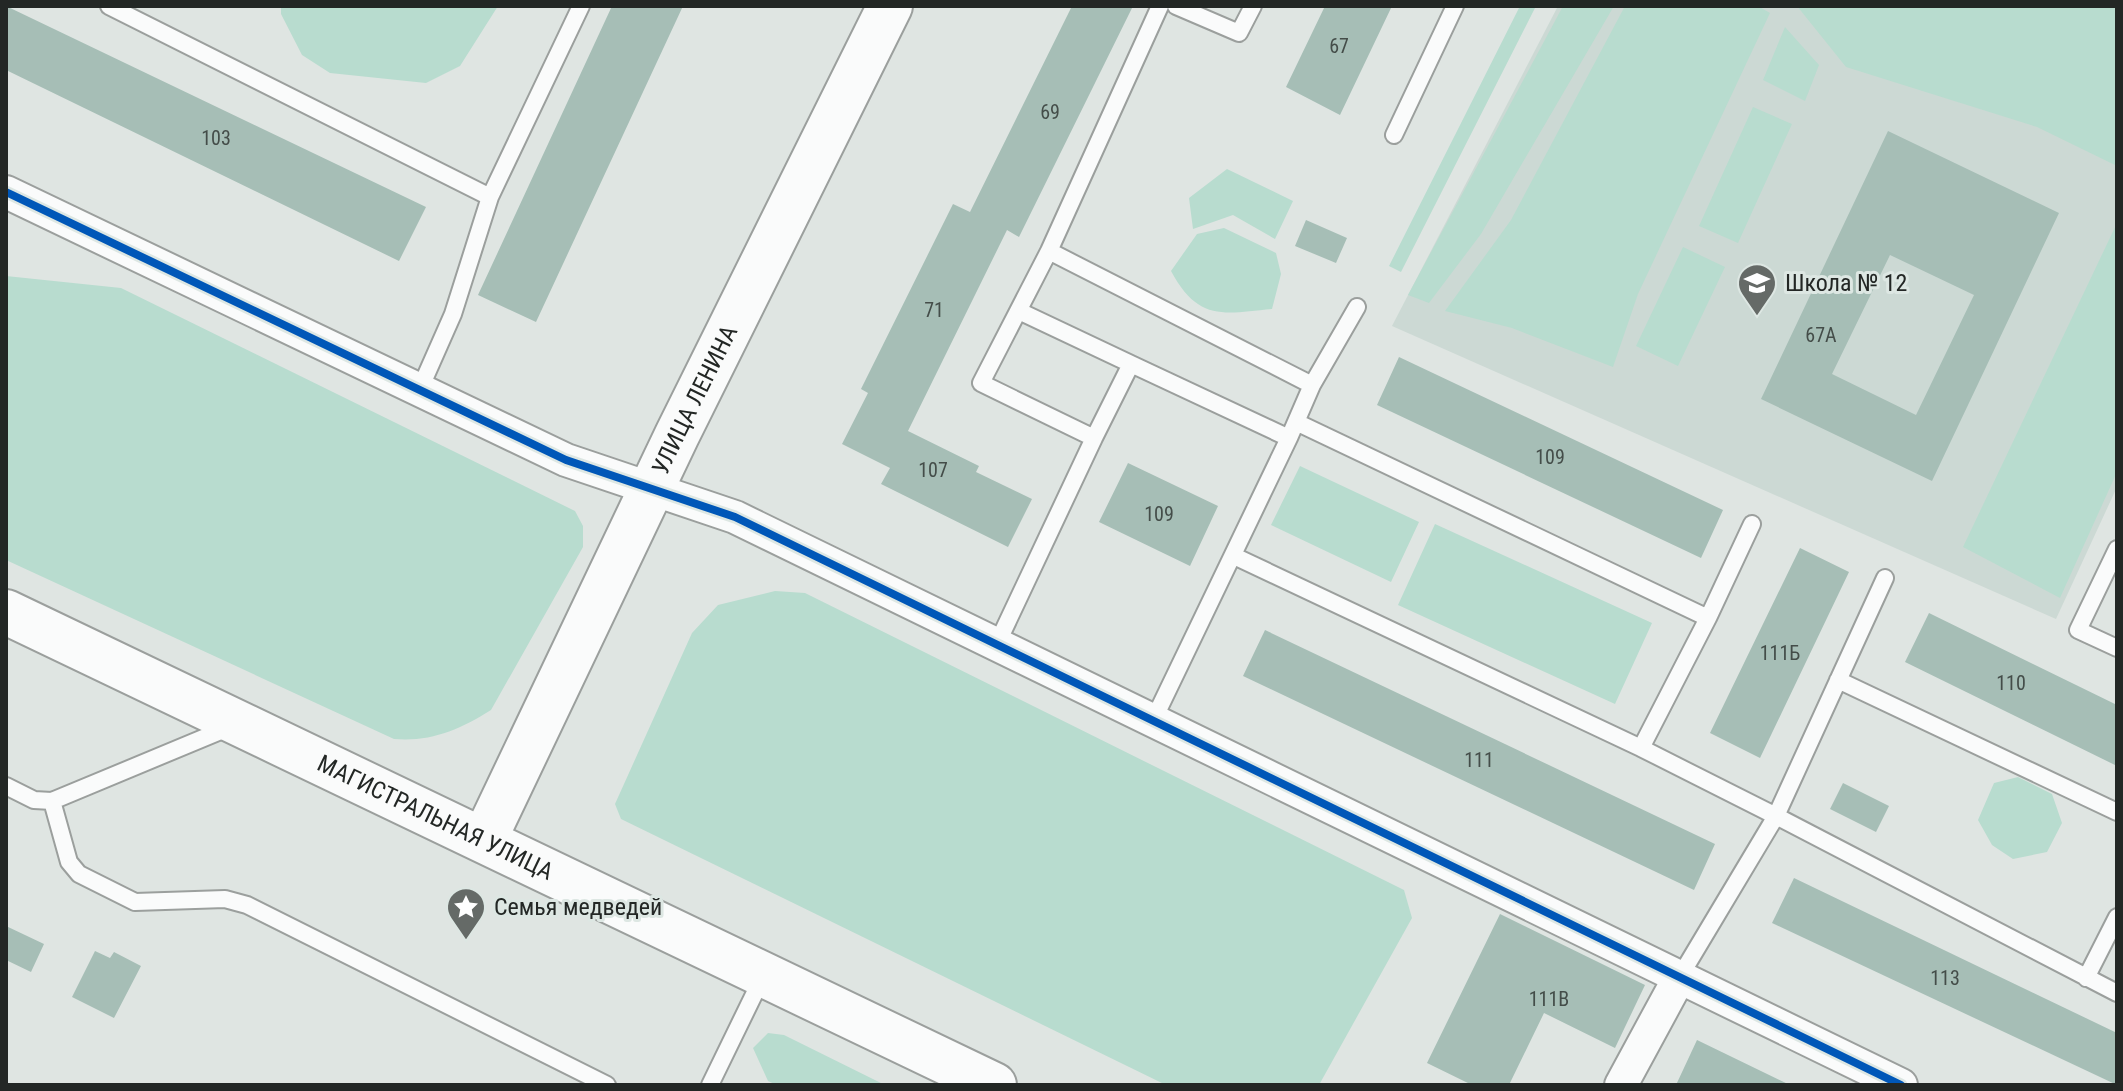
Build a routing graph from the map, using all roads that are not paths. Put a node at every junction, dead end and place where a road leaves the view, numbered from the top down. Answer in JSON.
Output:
{"nodes":[{"id":1,"x":109,"y":6,"type":"edge"},
{"id":2,"x":581,"y":6,"type":"edge"},
{"id":3,"x":890,"y":6,"type":"edge"},
{"id":4,"x":1160,"y":6,"type":"edge"},
{"id":5,"x":1176,"y":6,"type":"edge"},
{"id":6,"x":1253,"y":6,"type":"edge"},
{"id":7,"x":1455,"y":6,"type":"edge"},
{"id":8,"x":1394,"y":135,"type":"dead end"},
{"id":9,"x":6,"y":192,"type":"edge"},
{"id":10,"x":490,"y":197,"type":"junction"},
{"id":11,"x":1049,"y":251,"type":"junction"},
{"id":12,"x":1357,"y":307,"type":"dead end"},
{"id":13,"x":1019,"y":311,"type":"junction"},
{"id":14,"x":1131,"y":364,"type":"junction"},
{"id":15,"x":1312,"y":385,"type":"junction"},
{"id":16,"x":419,"y":391,"type":"junction"},
{"id":17,"x":1296,"y":422,"type":"junction"},
{"id":18,"x":1094,"y":438,"type":"junction"},
{"id":19,"x":1289,"y":438,"type":"junction"},
{"id":20,"x":652,"y":489,"type":"junction"},
{"id":21,"x":1752,"y":524,"type":"dead end"},
{"id":22,"x":2117,"y":549,"type":"edge"},
{"id":23,"x":1234,"y":556,"type":"junction"},
{"id":24,"x":1885,"y":578,"type":"dead end"},
{"id":25,"x":6,"y":612,"type":"edge"},
{"id":26,"x":1708,"y":618,"type":"junction"},
{"id":27,"x":997,"y":644,"type":"junction"},
{"id":28,"x":2117,"y":648,"type":"edge"},
{"id":29,"x":1838,"y":680,"type":"junction"},
{"id":30,"x":1153,"y":721,"type":"junction"},
{"id":31,"x":238,"y":723,"type":"junction"},
{"id":32,"x":1641,"y":748,"type":"junction"},
{"id":33,"x":6,"y":786,"type":"edge"},
{"id":34,"x":52,"y":801,"type":"junction"},
{"id":35,"x":2117,"y":812,"type":"edge"},
{"id":36,"x":1776,"y":816,"type":"junction"},
{"id":37,"x":484,"y":840,"type":"junction"},
{"id":38,"x":2117,"y":917,"type":"edge"},
{"id":39,"x":764,"y":974,"type":"junction"},
{"id":40,"x":1679,"y":978,"type":"junction"},
{"id":41,"x":2086,"y":978,"type":"junction"},
{"id":42,"x":2117,"y":993,"type":"edge"},
{"id":43,"x":607,"y":1085,"type":"edge"},
{"id":44,"x":710,"y":1085,"type":"edge"},
{"id":45,"x":994,"y":1085,"type":"edge"},
{"id":46,"x":1621,"y":1085,"type":"edge"},
{"id":47,"x":1901,"y":1085,"type":"edge"}],
"edges":[{"from":1,"to":10,"type":"lane"},
{"from":2,"to":10,"type":"lane"},
{"from":3,"to":20,"type":"main road","name":"УЛИЦА ЛЕНИНА"},
{"from":4,"to":11,"type":"lane"},
{"from":5,"to":6,"type":"lane"},
{"from":7,"to":8,"type":"lane"},
{"from":9,"to":16,"type":"street"},
{"from":10,"to":16,"type":"lane"},
{"from":11,"to":13,"type":"lane"},
{"from":11,"to":15,"type":"lane"},
{"from":12,"to":15,"type":"lane"},
{"from":13,"to":14,"type":"lane"},
{"from":13,"to":18,"type":"lane"},
{"from":14,"to":18,"type":"lane"},
{"from":14,"to":19,"type":"lane"},
{"from":15,"to":17,"type":"lane"},
{"from":16,"to":20,"type":"street"},
{"from":17,"to":19,"type":"lane"},
{"from":17,"to":26,"type":"lane"},
{"from":18,"to":27,"type":"lane"},
{"from":19,"to":23,"type":"lane"},
{"from":20,"to":27,"type":"street"},
{"from":20,"to":37,"type":"main road","name":"УЛИЦА ЛЕНИНА"},
{"from":21,"to":26,"type":"lane"},
{"from":22,"to":28,"type":"lane"},
{"from":23,"to":30,"type":"lane"},
{"from":23,"to":32,"type":"lane"},
{"from":24,"to":29,"type":"lane"},
{"from":25,"to":31,"type":"main road","name":"МАГИСТРАЛЬНАЯ УЛИЦА"},
{"from":26,"to":32,"type":"lane"},
{"from":27,"to":30,"type":"street"},
{"from":29,"to":35,"type":"lane"},
{"from":29,"to":36,"type":"lane"},
{"from":30,"to":40,"type":"street"},
{"from":31,"to":34,"type":"lane"},
{"from":31,"to":37,"type":"main road","name":"МАГИСТРАЛЬНАЯ УЛИЦА"},
{"from":32,"to":36,"type":"lane"},
{"from":33,"to":34,"type":"lane"},
{"from":34,"to":43,"type":"lane"},
{"from":36,"to":40,"type":"lane"},
{"from":36,"to":41,"type":"lane"},
{"from":37,"to":39,"type":"main road","name":"МАГИСТРАЛЬНАЯ УЛИЦА"},
{"from":38,"to":41,"type":"lane"},
{"from":39,"to":44,"type":"lane"},
{"from":39,"to":45,"type":"main road","name":"МАГИСТРАЛЬНАЯ УЛИЦА"},
{"from":40,"to":46,"type":"street"},
{"from":40,"to":47,"type":"street"},
{"from":41,"to":42,"type":"lane"}]}
